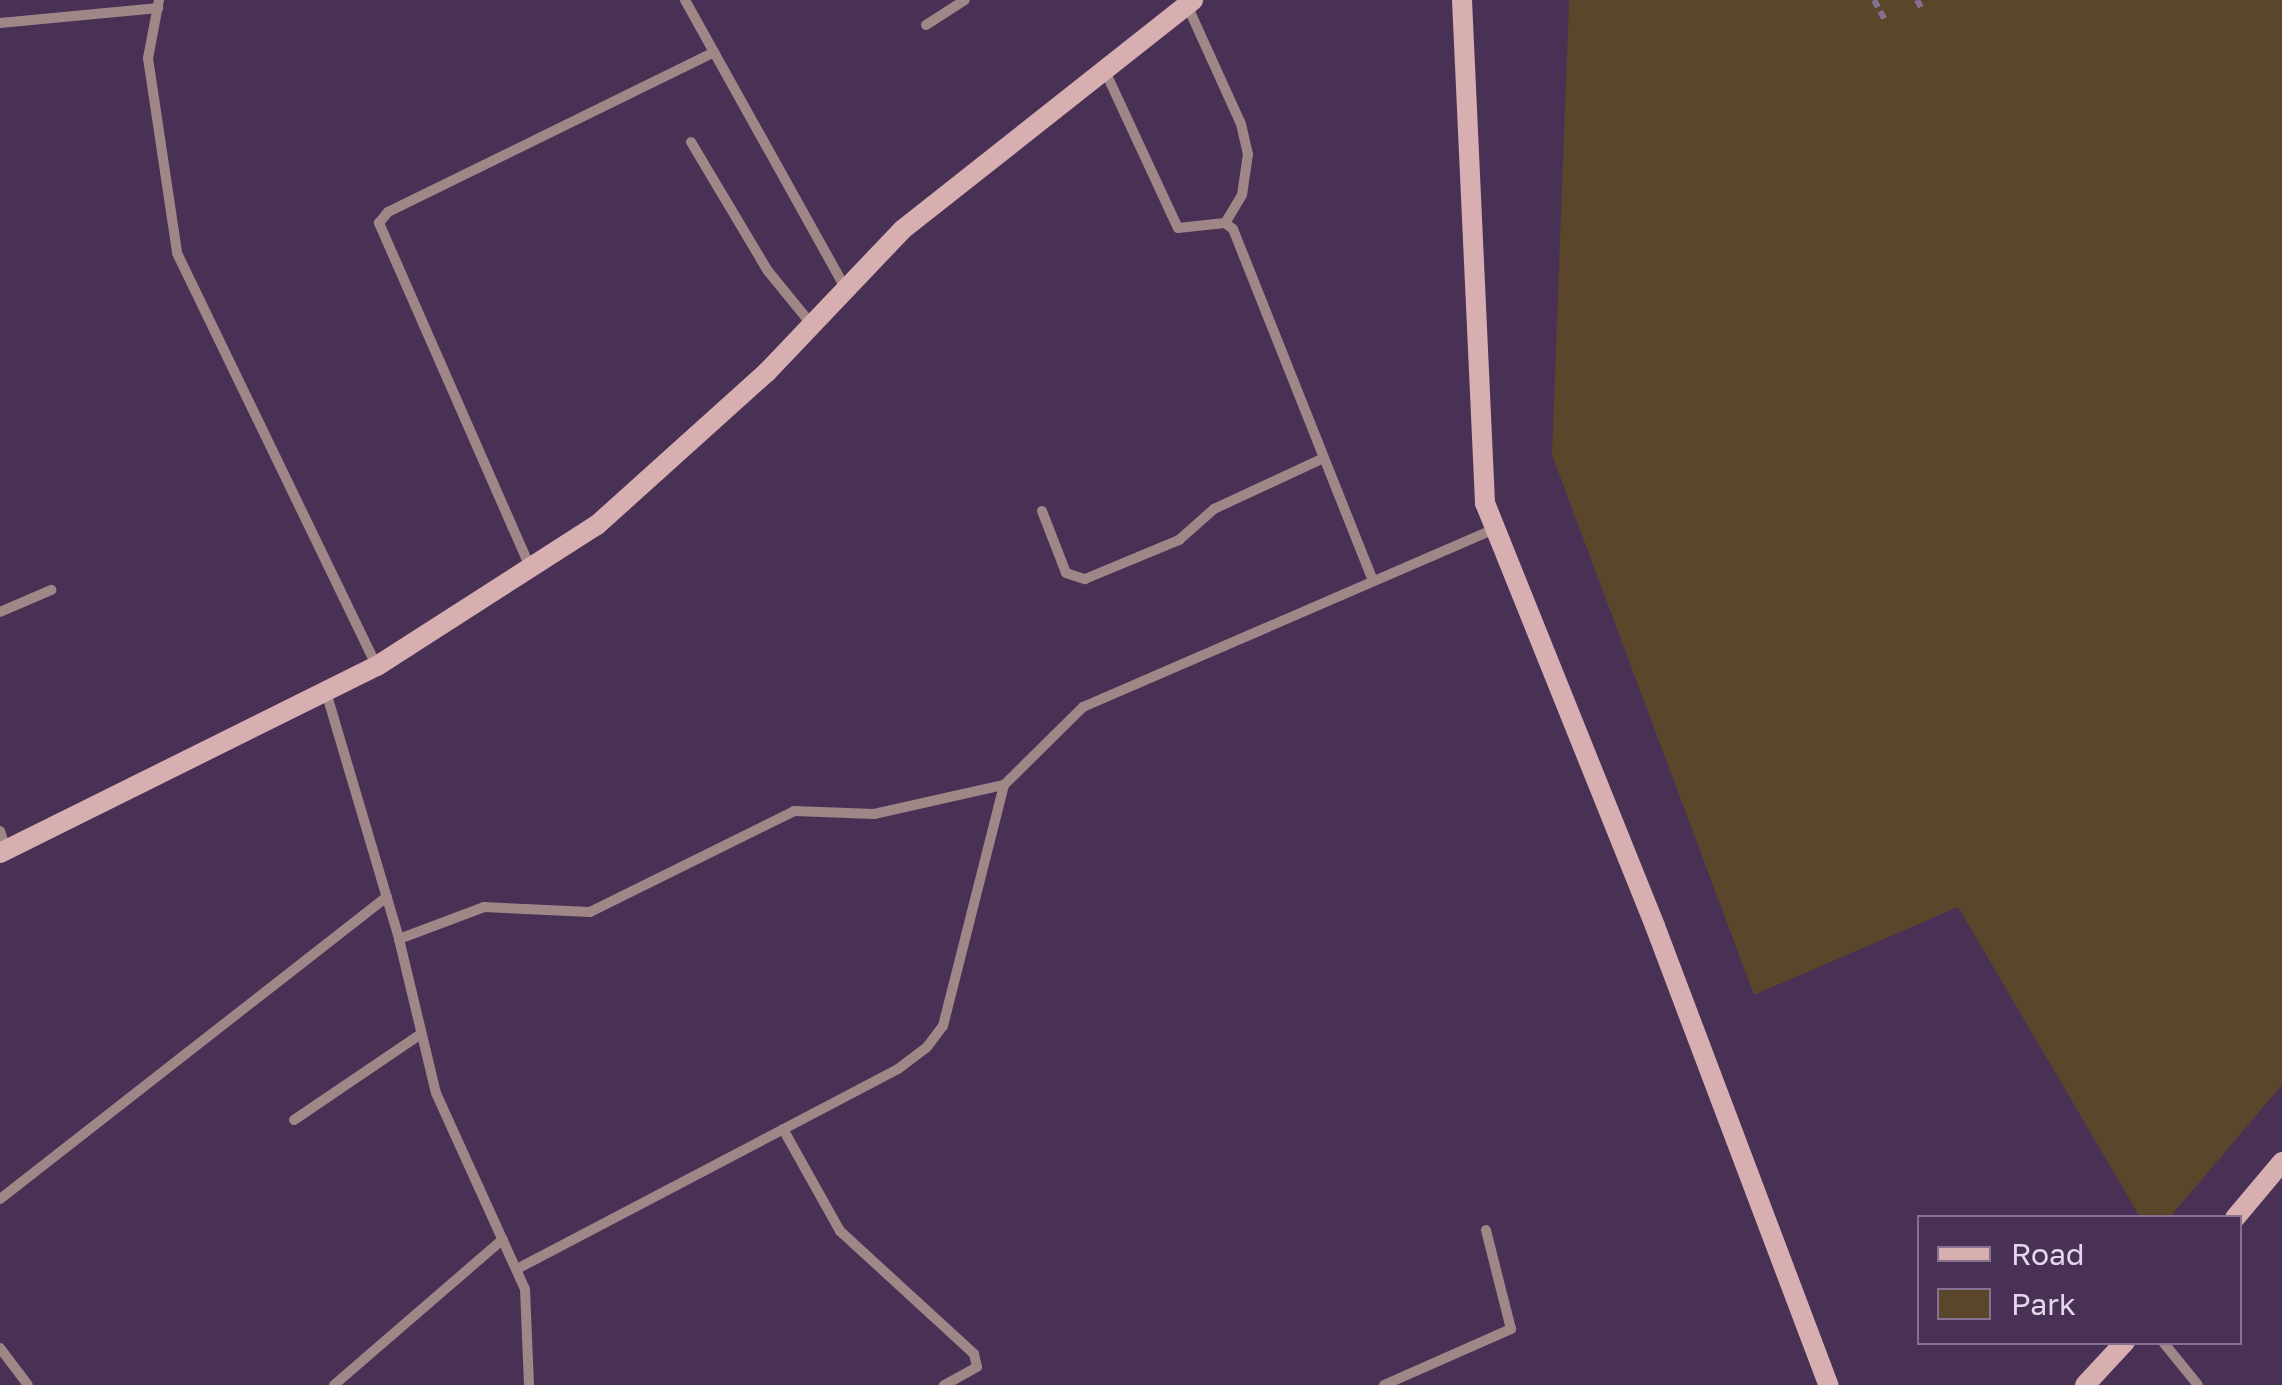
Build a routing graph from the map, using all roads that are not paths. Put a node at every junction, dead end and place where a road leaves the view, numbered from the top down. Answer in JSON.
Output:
{"nodes":[{"id":1,"x":685,"y":0,"type":"edge"},
{"id":2,"x":965,"y":0,"type":"edge"},
{"id":3,"x":1462,"y":0,"type":"edge"},
{"id":4,"x":158,"y":4,"type":"edge"},
{"id":5,"x":1181,"y":4,"type":"edge"},
{"id":6,"x":0,"y":23,"type":"edge"},
{"id":7,"x":926,"y":25,"type":"dead end"},
{"id":8,"x":714,"y":52,"type":"junction"},
{"id":9,"x":1105,"y":70,"type":"junction"},
{"id":10,"x":691,"y":142,"type":"dead end"},
{"id":11,"x":1225,"y":223,"type":"junction"},
{"id":12,"x":846,"y":289,"type":"junction"},
{"id":13,"x":812,"y":325,"type":"junction"},
{"id":14,"x":1324,"y":458,"type":"junction"},
{"id":15,"x":1042,"y":511,"type":"dead end"},
{"id":16,"x":1494,"y":528,"type":"junction"},
{"id":17,"x":530,"y":567,"type":"junction"},
{"id":18,"x":1373,"y":581,"type":"junction"},
{"id":19,"x":51,"y":590,"type":"dead end"},
{"id":20,"x":0,"y":612,"type":"edge"},
{"id":21,"x":377,"y":666,"type":"junction"},
{"id":22,"x":326,"y":691,"type":"junction"},
{"id":23,"x":1004,"y":785,"type":"junction"},
{"id":24,"x":2,"y":845,"type":"edge"},
{"id":25,"x":387,"y":897,"type":"junction"},
{"id":26,"x":399,"y":939,"type":"junction"},
{"id":27,"x":422,"y":1034,"type":"junction"},
{"id":28,"x":294,"y":1120,"type":"dead end"},
{"id":29,"x":783,"y":1130,"type":"junction"},
{"id":30,"x":2282,"y":1162,"type":"edge"},
{"id":31,"x":0,"y":1199,"type":"edge"},
{"id":32,"x":2238,"y":1215,"type":"edge"},
{"id":33,"x":1486,"y":1230,"type":"dead end"},
{"id":34,"x":503,"y":1239,"type":"junction"},
{"id":35,"x":517,"y":1269,"type":"junction"},
{"id":36,"x":2122,"y":1345,"type":"edge"},
{"id":37,"x":2165,"y":1345,"type":"edge"},
{"id":38,"x":0,"y":1348,"type":"edge"},
{"id":39,"x":28,"y":1385,"type":"edge"},
{"id":40,"x":334,"y":1385,"type":"edge"},
{"id":41,"x":529,"y":1385,"type":"edge"},
{"id":42,"x":944,"y":1385,"type":"edge"},
{"id":43,"x":1384,"y":1385,"type":"edge"},
{"id":44,"x":1828,"y":1385,"type":"edge"},
{"id":45,"x":2086,"y":1385,"type":"edge"},
{"id":46,"x":2198,"y":1385,"type":"edge"}],
"edges":[{"from":1,"to":8,"type":"street"},
{"from":2,"to":7,"type":"street"},
{"from":3,"to":16,"type":"street"},
{"from":4,"to":6,"type":"street"},
{"from":4,"to":21,"type":"street"},
{"from":5,"to":9,"type":"street"},
{"from":5,"to":11,"type":"street"},
{"from":8,"to":12,"type":"street"},
{"from":8,"to":17,"type":"street"},
{"from":9,"to":11,"type":"street"},
{"from":9,"to":12,"type":"street"},
{"from":10,"to":13,"type":"street"},
{"from":11,"to":14,"type":"street"},
{"from":12,"to":13,"type":"street"},
{"from":13,"to":17,"type":"street"},
{"from":14,"to":15,"type":"street"},
{"from":14,"to":18,"type":"street"},
{"from":16,"to":18,"type":"street"},
{"from":16,"to":44,"type":"street"},
{"from":17,"to":21,"type":"street"},
{"from":18,"to":23,"type":"street"},
{"from":19,"to":20,"type":"street"},
{"from":21,"to":22,"type":"street"},
{"from":22,"to":24,"type":"street"},
{"from":22,"to":25,"type":"street"},
{"from":23,"to":26,"type":"street"},
{"from":23,"to":29,"type":"street"},
{"from":25,"to":26,"type":"street"},
{"from":25,"to":31,"type":"street"},
{"from":26,"to":27,"type":"street"},
{"from":27,"to":28,"type":"street"},
{"from":27,"to":34,"type":"street"},
{"from":29,"to":35,"type":"street"},
{"from":29,"to":42,"type":"street"},
{"from":30,"to":32,"type":"street"},
{"from":33,"to":43,"type":"street"},
{"from":34,"to":35,"type":"street"},
{"from":34,"to":40,"type":"street"},
{"from":35,"to":41,"type":"street"},
{"from":36,"to":45,"type":"street"},
{"from":37,"to":46,"type":"street"},
{"from":38,"to":39,"type":"street"}]}
